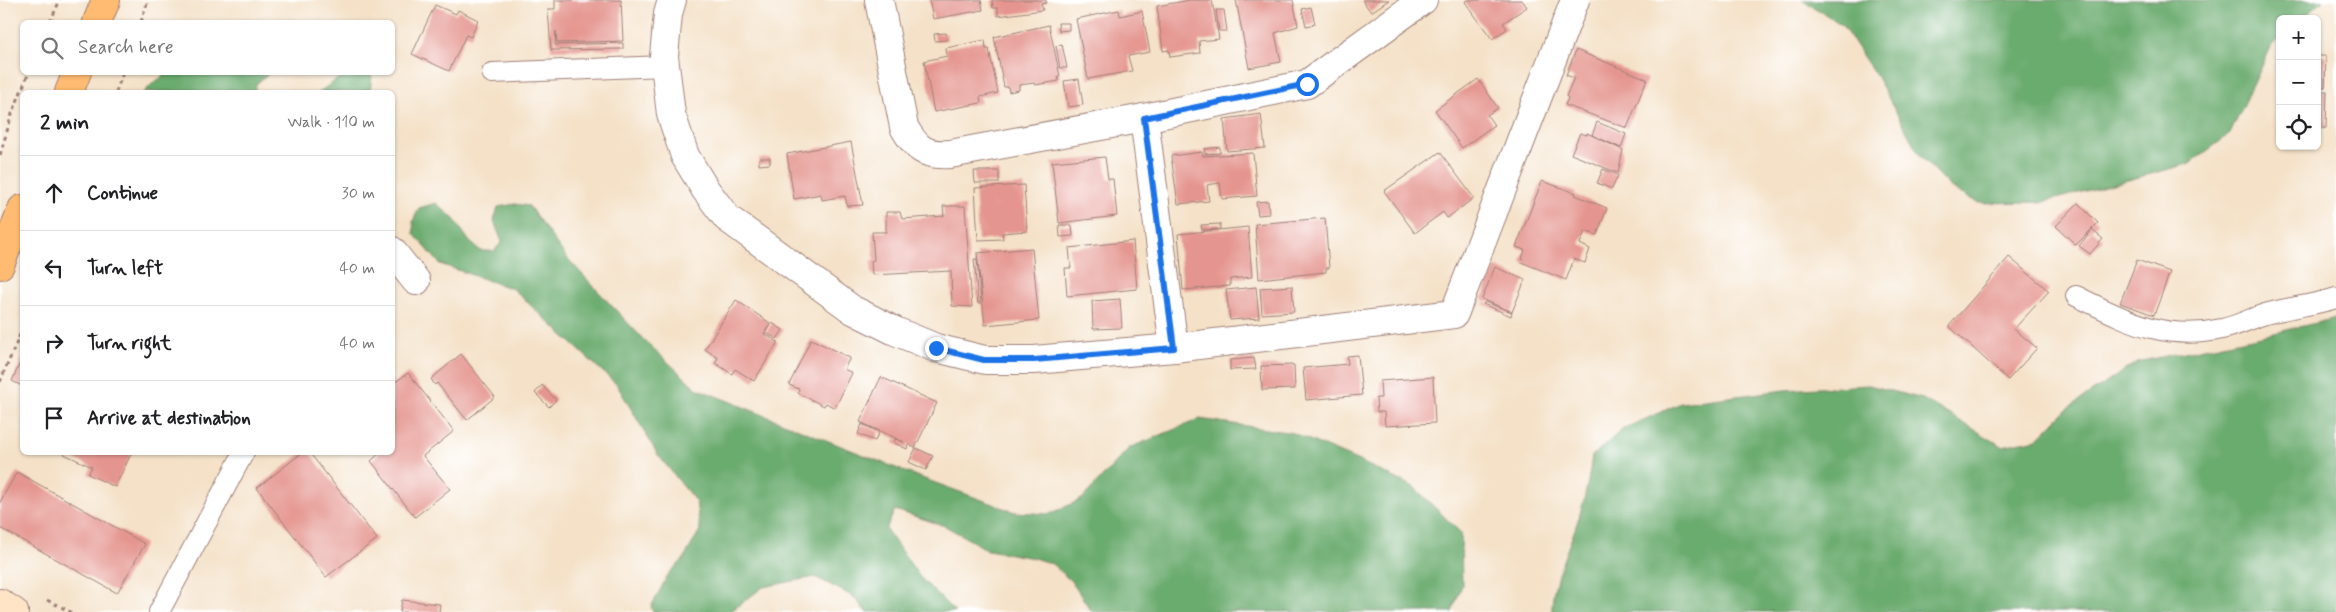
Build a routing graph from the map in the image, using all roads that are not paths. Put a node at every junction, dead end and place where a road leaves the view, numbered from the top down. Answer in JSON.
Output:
{"nodes":[{"id":1,"x":106,"y":0,"type":"edge"},
{"id":2,"x":672,"y":0,"type":"edge"},
{"id":3,"x":879,"y":0,"type":"edge"},
{"id":4,"x":1422,"y":0,"type":"edge"},
{"id":5,"x":1575,"y":0,"type":"edge"},
{"id":6,"x":98,"y":20,"type":"edge"},
{"id":7,"x":665,"y":66,"type":"junction"},
{"id":8,"x":492,"y":73,"type":"dead end"},
{"id":9,"x":76,"y":75,"type":"edge"},
{"id":10,"x":70,"y":90,"type":"edge"},
{"id":11,"x":1144,"y":118,"type":"junction"},
{"id":12,"x":20,"y":214,"type":"edge"},
{"id":13,"x":395,"y":255,"type":"edge"},
{"id":14,"x":0,"y":265,"type":"edge"},
{"id":15,"x":416,"y":281,"type":"dead end"},
{"id":16,"x":2076,"y":296,"type":"dead end"},
{"id":17,"x":2336,"y":298,"type":"edge"},
{"id":18,"x":1174,"y":348,"type":"junction"},
{"id":19,"x":242,"y":455,"type":"edge"},
{"id":20,"x":0,"y":603,"type":"edge"},
{"id":21,"x":14,"y":612,"type":"edge"},
{"id":22,"x":159,"y":612,"type":"edge"}],
"edges":[{"from":1,"to":6,"type":"highway"},
{"from":2,"to":7,"type":"street"},
{"from":3,"to":11,"type":"street"},
{"from":4,"to":11,"type":"street"},
{"from":5,"to":18,"type":"street"},
{"from":7,"to":8,"type":"lane"},
{"from":7,"to":18,"type":"street"},
{"from":9,"to":10,"type":"highway"},
{"from":11,"to":18,"type":"street"},
{"from":12,"to":14,"type":"highway"},
{"from":13,"to":15,"type":"street"},
{"from":16,"to":17,"type":"lane"},
{"from":19,"to":22,"type":"lane"},
{"from":20,"to":21,"type":"main road"}]}
